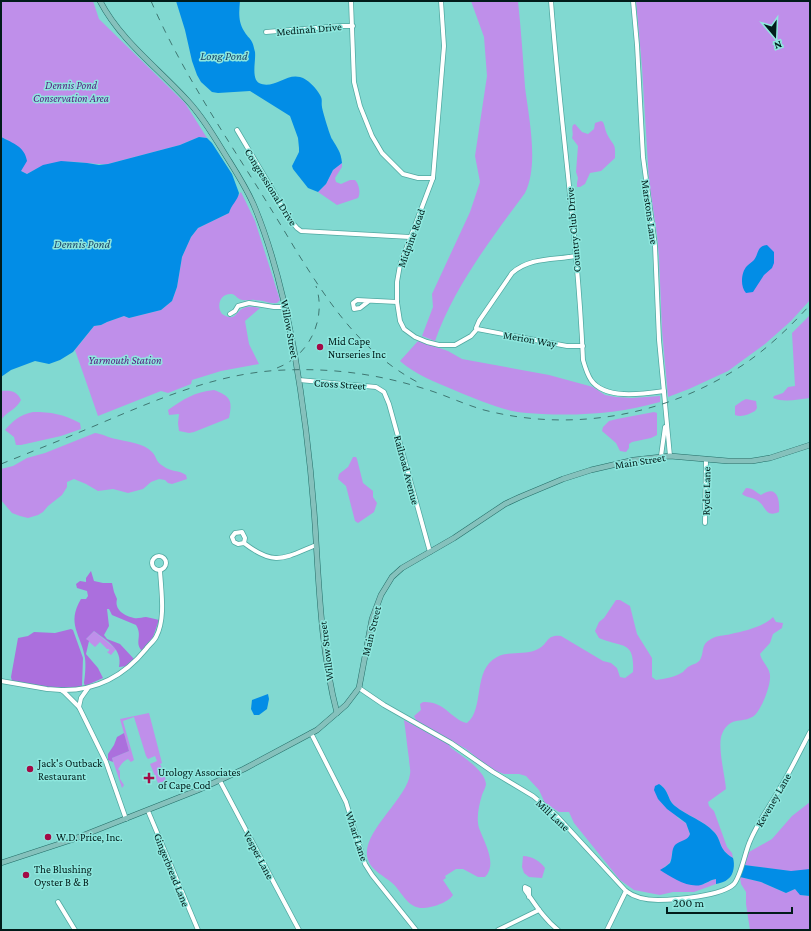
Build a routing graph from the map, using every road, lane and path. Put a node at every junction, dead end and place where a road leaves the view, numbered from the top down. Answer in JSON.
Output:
{"nodes":[{"id":1,"x":100,"y":1,"type":"edge"},
{"id":2,"x":351,"y":1,"type":"edge"},
{"id":3,"x":441,"y":1,"type":"edge"},
{"id":4,"x":551,"y":1,"type":"edge"},
{"id":5,"x":632,"y":1,"type":"edge"},
{"id":6,"x":353,"y":26,"type":"junction"},
{"id":7,"x":266,"y":32,"type":"dead end"},
{"id":8,"x":236,"y":130,"type":"dead end"},
{"id":9,"x":433,"y":178,"type":"junction"},
{"id":10,"x":410,"y":238,"type":"junction"},
{"id":11,"x":576,"y":256,"type":"junction"},
{"id":12,"x":368,"y":301,"type":"dead end"},
{"id":13,"x":397,"y":302,"type":"junction"},
{"id":14,"x":286,"y":306,"type":"junction"},
{"id":15,"x":230,"y":314,"type":"dead end"},
{"id":16,"x":477,"y":329,"type":"junction"},
{"id":17,"x":583,"y":346,"type":"junction"},
{"id":18,"x":299,"y":380,"type":"junction"},
{"id":19,"x":381,"y":389,"type":"joint"},
{"id":20,"x":664,"y":391,"type":"junction"},
{"id":21,"x":666,"y":423,"type":"junction"},
{"id":22,"x":810,"y":445,"type":"edge"},
{"id":23,"x":662,"y":456,"type":"junction"},
{"id":24,"x":670,"y":456,"type":"junction"},
{"id":25,"x":706,"y":459,"type":"junction"},
{"id":26,"x":705,"y":523,"type":"dead end"},
{"id":27,"x":244,"y":543,"type":"dead end"},
{"id":28,"x":316,"y":545,"type":"junction"},
{"id":29,"x":430,"y":552,"type":"junction"},
{"id":30,"x":160,"y":570,"type":"dead end"},
{"id":31,"x":1,"y":681,"type":"edge"},
{"id":32,"x":88,"y":687,"type":"junction"},
{"id":33,"x":358,"y":688,"type":"junction"},
{"id":34,"x":61,"y":690,"type":"junction"},
{"id":35,"x":80,"y":707,"type":"junction"},
{"id":36,"x":337,"y":713,"type":"junction"},
{"id":37,"x":810,"y":732,"type":"edge"},
{"id":38,"x":311,"y":733,"type":"junction"},
{"id":39,"x":220,"y":781,"type":"junction"},
{"id":40,"x":148,"y":811,"type":"junction"},
{"id":41,"x":126,"y":819,"type":"junction"},
{"id":42,"x":1,"y":863,"type":"edge"},
{"id":43,"x":740,"y":870,"type":"joint"},
{"id":44,"x":626,"y":891,"type":"junction"},
{"id":45,"x":530,"y":897,"type":"dead end"},
{"id":46,"x":58,"y":902,"type":"dead end"},
{"id":47,"x":539,"y":910,"type":"junction"},
{"id":48,"x":75,"y":930,"type":"edge"},
{"id":49,"x":198,"y":930,"type":"edge"},
{"id":50,"x":299,"y":930,"type":"edge"},
{"id":51,"x":416,"y":930,"type":"edge"},
{"id":52,"x":498,"y":930,"type":"edge"},
{"id":53,"x":558,"y":930,"type":"edge"},
{"id":54,"x":607,"y":930,"type":"edge"}],
"edges":[{"from":1,"to":14,"type":"main road","name":"Willow Street"},
{"from":2,"to":6,"type":"street"},
{"from":3,"to":9,"type":"street","name":"Midpine Road"},
{"from":4,"to":11,"type":"street","name":"Country Club Drive"},
{"from":5,"to":20,"type":"street","name":"Marstons Lane"},
{"from":6,"to":7,"type":"street","name":"Medinah Drive"},
{"from":6,"to":9,"type":"street"},
{"from":8,"to":10,"type":"street","name":"Congressional Drive"},
{"from":9,"to":10,"type":"street","name":"Midpine Road"},
{"from":10,"to":13,"type":"street","name":"Midpine Road"},
{"from":11,"to":16,"type":"street","name":"Midpine Road"},
{"from":11,"to":17,"type":"street","name":"Country Club Drive"},
{"from":12,"to":13,"type":"street"},
{"from":13,"to":16,"type":"street","name":"Midpine Road"},
{"from":14,"to":15,"type":"street"},
{"from":14,"to":18,"type":"main road","name":"Willow Street"},
{"from":16,"to":17,"type":"street","name":"Merion Way"},
{"from":17,"to":20,"type":"street","name":"Country Club Drive"},
{"from":18,"to":19,"type":"street","name":"Cross Street"},
{"from":18,"to":28,"type":"main road","name":"Willow Street"},
{"from":19,"to":29,"type":"street","name":"Railroad Avenue"},
{"from":20,"to":21,"type":"street","name":"Marstons Lane"},
{"from":21,"to":23,"type":"street","name":"Marstons Lane"},
{"from":21,"to":24,"type":"street","name":"Marstons Lane"},
{"from":22,"to":25,"type":"main road","name":"Main Street"},
{"from":23,"to":24,"type":"main road","name":"Main Street"},
{"from":23,"to":29,"type":"main road","name":"Main Street"},
{"from":24,"to":25,"type":"main road","name":"Main Street"},
{"from":25,"to":26,"type":"street","name":"Ryder Lane"},
{"from":27,"to":28,"type":"street"},
{"from":28,"to":36,"type":"main road","name":"Willow Street"},
{"from":29,"to":33,"type":"main road","name":"Main Street"},
{"from":30,"to":32,"type":"street"},
{"from":31,"to":34,"type":"street"},
{"from":32,"to":34,"type":"street"},
{"from":32,"to":35,"type":"street"},
{"from":33,"to":36,"type":"main road","name":"Main Street"},
{"from":33,"to":44,"type":"street","name":"Mill Lane"},
{"from":34,"to":35,"type":"street"},
{"from":35,"to":41,"type":"street"},
{"from":36,"to":38,"type":"main road","name":"Main Street"},
{"from":37,"to":43,"type":"street","name":"Keveney Lane"},
{"from":38,"to":39,"type":"main road","name":"Main Street"},
{"from":38,"to":51,"type":"street","name":"Wharf Lane"},
{"from":39,"to":40,"type":"main road","name":"Main Street"},
{"from":39,"to":50,"type":"street","name":"Vesper Lane"},
{"from":40,"to":41,"type":"main road","name":"Main Street"},
{"from":40,"to":49,"type":"street","name":"Gingerbread Lane"},
{"from":41,"to":42,"type":"main road","name":"Main Street"},
{"from":43,"to":44,"type":"street","name":"Mill Lane"},
{"from":44,"to":54,"type":"street"},
{"from":45,"to":47,"type":"street"},
{"from":46,"to":48,"type":"street"},
{"from":47,"to":52,"type":"street"},
{"from":47,"to":53,"type":"street"}]}
